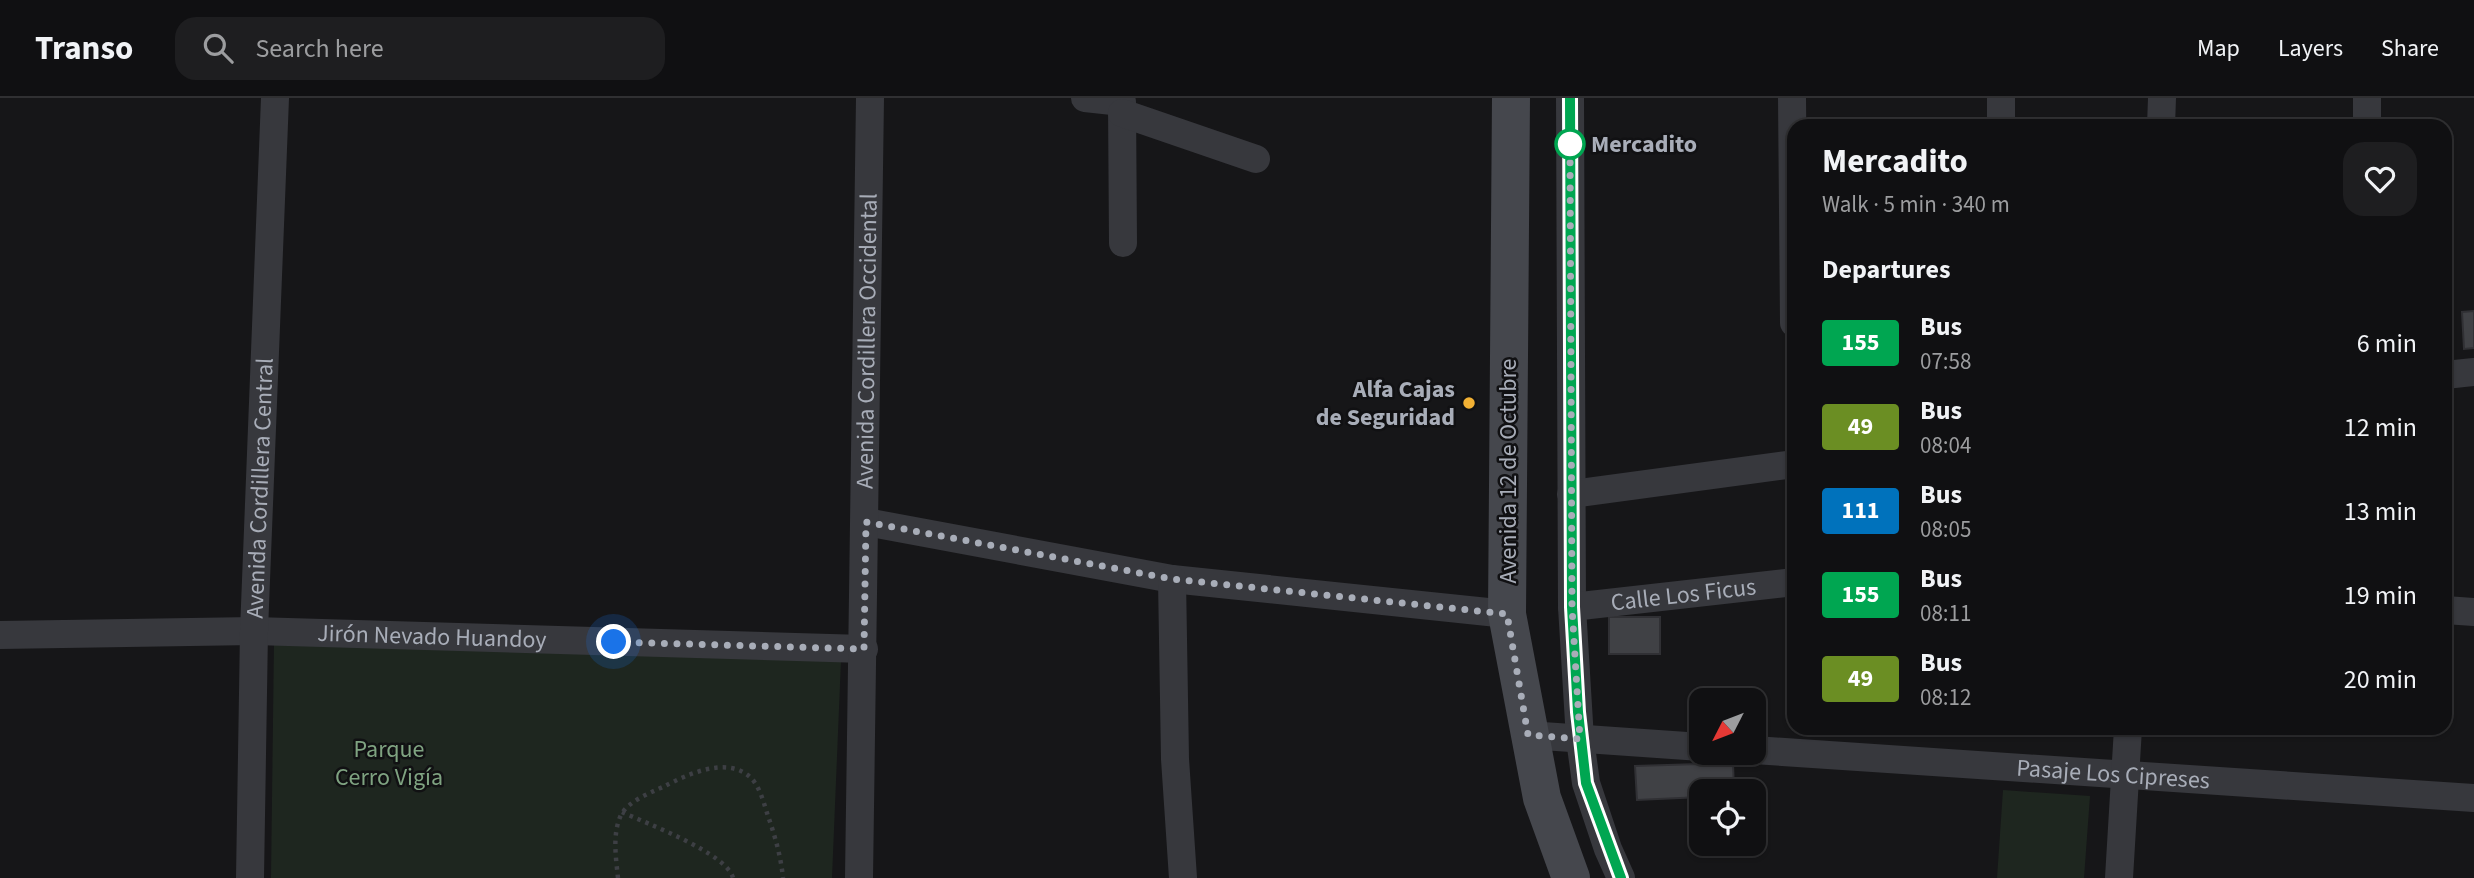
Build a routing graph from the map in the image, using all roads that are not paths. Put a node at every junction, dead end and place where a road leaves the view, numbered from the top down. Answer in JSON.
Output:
{"nodes":[{"id":1,"x":275,"y":98,"type":"edge"},
{"id":2,"x":870,"y":98,"type":"edge"},
{"id":3,"x":1085,"y":98,"type":"edge"},
{"id":4,"x":1511,"y":98,"type":"edge"},
{"id":5,"x":1570,"y":98,"type":"edge"},
{"id":6,"x":1792,"y":98,"type":"edge"},
{"id":7,"x":2001,"y":98,"type":"edge"},
{"id":8,"x":2162,"y":98,"type":"edge"},
{"id":9,"x":2367,"y":98,"type":"edge"},
{"id":10,"x":1122,"y":113,"type":"junction"},
{"id":11,"x":1792,"y":119,"type":"edge"},
{"id":12,"x":2001,"y":119,"type":"edge"},
{"id":13,"x":2161,"y":119,"type":"edge"},
{"id":14,"x":2367,"y":119,"type":"edge"},
{"id":15,"x":1256,"y":159,"type":"dead end"},
{"id":16,"x":1123,"y":243,"type":"dead end"},
{"id":17,"x":2474,"y":372,"type":"edge"},
{"id":18,"x":2452,"y":374,"type":"edge"},
{"id":19,"x":1787,"y":465,"type":"edge"},
{"id":20,"x":1571,"y":494,"type":"junction"},
{"id":21,"x":866,"y":522,"type":"junction"},
{"id":22,"x":1172,"y":579,"type":"junction"},
{"id":23,"x":1787,"y":583,"type":"edge"},
{"id":24,"x":1572,"y":607,"type":"junction"},
{"id":25,"x":2452,"y":610,"type":"edge"},
{"id":26,"x":2474,"y":612,"type":"edge"},
{"id":27,"x":1507,"y":614,"type":"junction"},
{"id":28,"x":254,"y":631,"type":"junction"},
{"id":29,"x":0,"y":635,"type":"edge"},
{"id":30,"x":864,"y":649,"type":"junction"},
{"id":31,"x":1528,"y":735,"type":"junction"},
{"id":32,"x":2128,"y":735,"type":"edge"},
{"id":33,"x":1580,"y":739,"type":"junction"},
{"id":34,"x":1689,"y":746,"type":"edge"},
{"id":35,"x":1766,"y":751,"type":"edge"},
{"id":36,"x":2125,"y":775,"type":"junction"},
{"id":37,"x":2474,"y":798,"type":"edge"},
{"id":38,"x":250,"y":878,"type":"edge"},
{"id":39,"x":859,"y":878,"type":"edge"},
{"id":40,"x":1183,"y":878,"type":"edge"},
{"id":41,"x":1571,"y":878,"type":"edge"},
{"id":42,"x":1621,"y":878,"type":"edge"},
{"id":43,"x":2119,"y":878,"type":"edge"}],
"edges":[{"from":1,"to":28,"type":"street","name":"Avenida Cordillera Central"},
{"from":2,"to":21,"type":"street","name":"Avenida Cordillera Occidental"},
{"from":3,"to":10,"type":"street"},
{"from":4,"to":27,"type":"street","name":"Avenida 12 de Octubre"},
{"from":5,"to":20,"type":"street"},
{"from":6,"to":11,"type":"street"},
{"from":7,"to":12,"type":"street"},
{"from":8,"to":13,"type":"street"},
{"from":9,"to":14,"type":"street"},
{"from":10,"to":15,"type":"street"},
{"from":10,"to":16,"type":"street"},
{"from":17,"to":18,"type":"street"},
{"from":19,"to":20,"type":"street"},
{"from":20,"to":24,"type":"street"},
{"from":21,"to":22,"type":"street"},
{"from":21,"to":30,"type":"street","name":"Avenida Cordillera Occidental"},
{"from":22,"to":27,"type":"street"},
{"from":22,"to":40,"type":"street"},
{"from":23,"to":24,"type":"street","name":"Calle Los Ficus"},
{"from":24,"to":33,"type":"street"},
{"from":25,"to":26,"type":"street"},
{"from":27,"to":31,"type":"street","name":"Avenida 12 de Octubre"},
{"from":28,"to":29,"type":"street","name":"Jirón Nevado Huandoy"},
{"from":28,"to":30,"type":"street","name":"Jirón Nevado Huandoy"},
{"from":28,"to":38,"type":"street","name":"Avenida Cordillera Central"},
{"from":30,"to":39,"type":"street","name":"Avenida Cordillera Occidental"},
{"from":31,"to":33,"type":"street"},
{"from":31,"to":41,"type":"street","name":"Avenida 12 de Octubre"},
{"from":32,"to":36,"type":"street"},
{"from":33,"to":34,"type":"street"},
{"from":33,"to":42,"type":"street"},
{"from":35,"to":36,"type":"street","name":"Pasaje Los Cipreses"},
{"from":36,"to":37,"type":"street","name":"Pasaje Los Cipreses"},
{"from":36,"to":43,"type":"street"}]}
